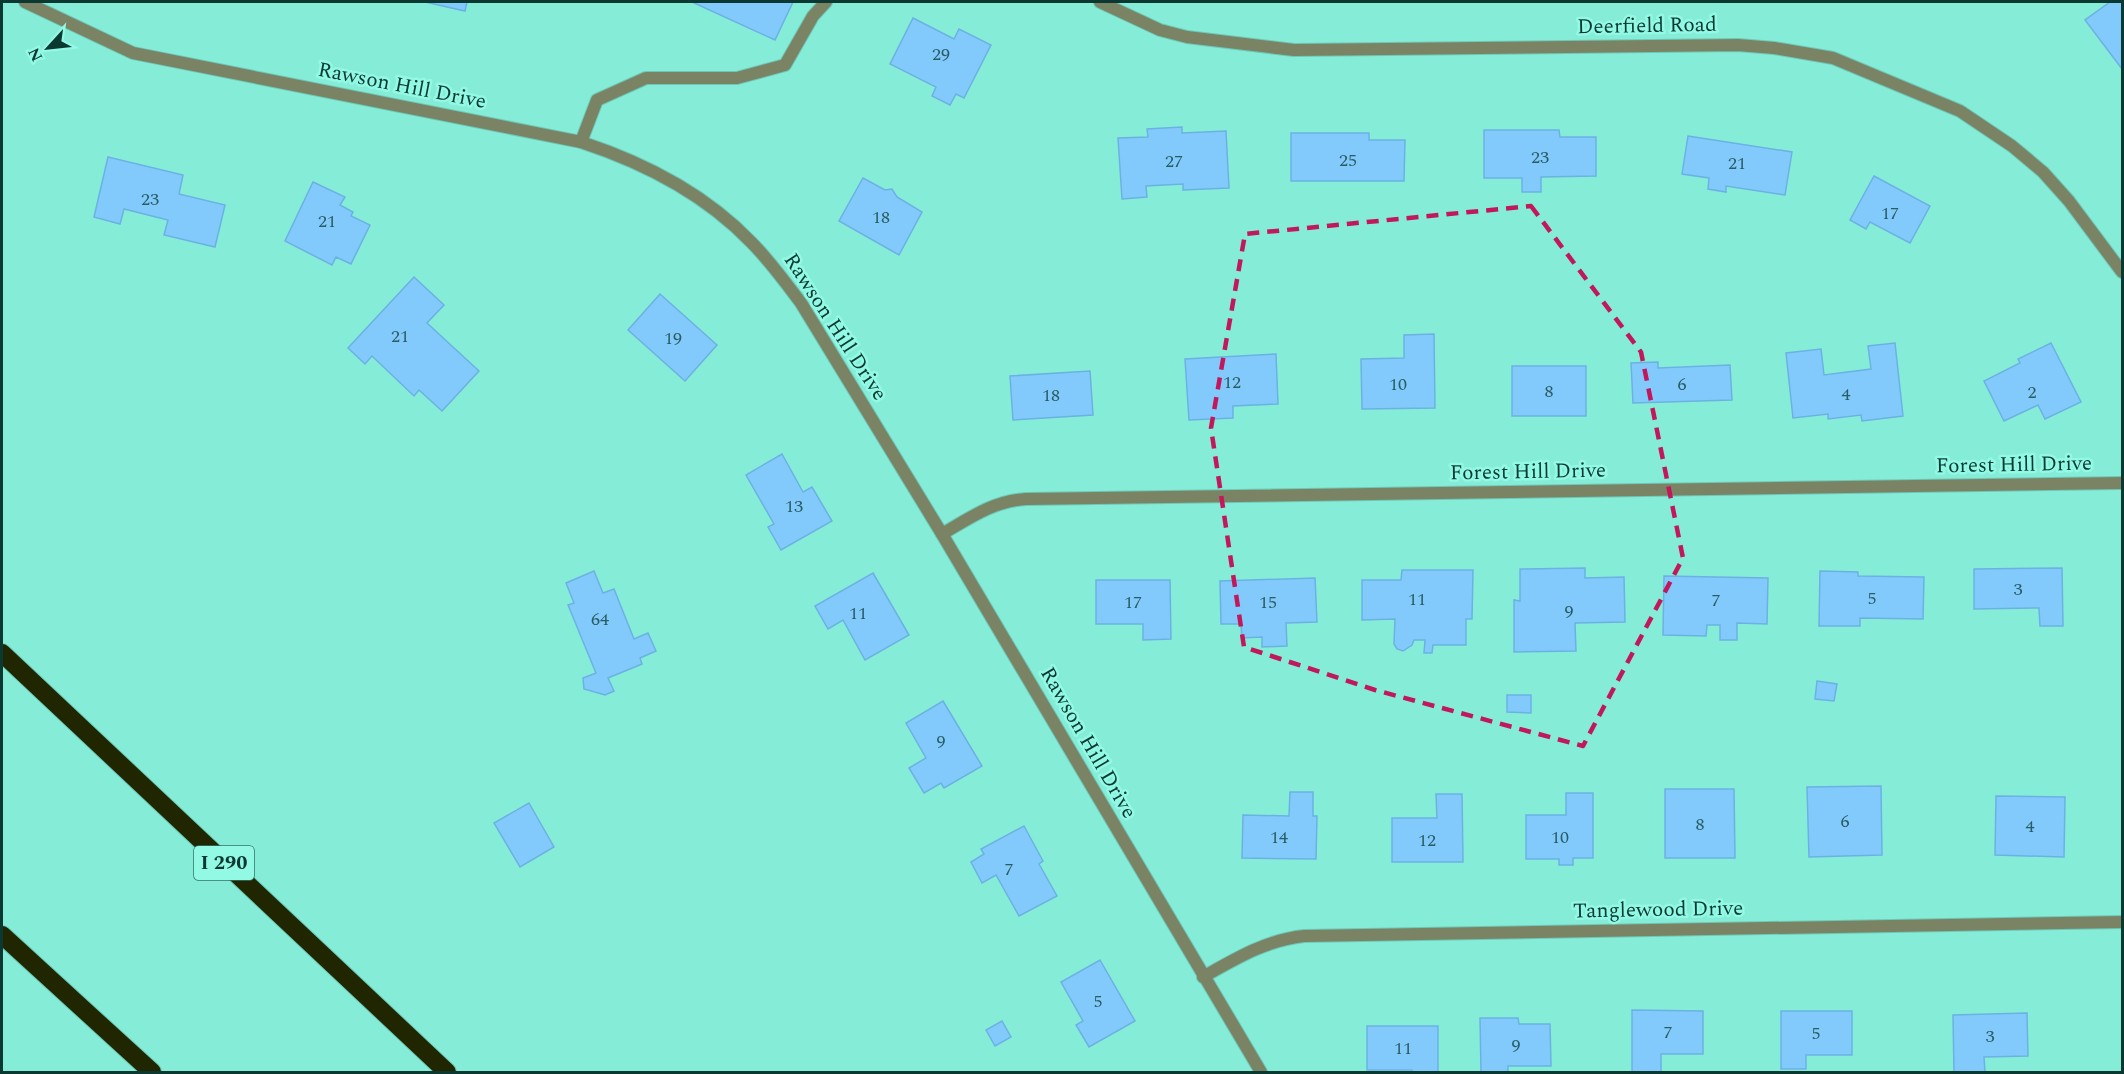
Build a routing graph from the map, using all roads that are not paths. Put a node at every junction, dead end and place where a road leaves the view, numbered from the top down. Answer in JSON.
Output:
{"nodes":[{"id":1,"x":25,"y":2,"type":"edge"},
{"id":2,"x":826,"y":2,"type":"edge"},
{"id":3,"x":1100,"y":2,"type":"edge"},
{"id":4,"x":581,"y":142,"type":"junction"},
{"id":5,"x":2122,"y":272,"type":"edge"},
{"id":6,"x":2122,"y":483,"type":"edge"},
{"id":7,"x":942,"y":534,"type":"junction"},
{"id":8,"x":2,"y":653,"type":"edge"},
{"id":9,"x":2122,"y":922,"type":"edge"},
{"id":10,"x":2,"y":935,"type":"edge"},
{"id":11,"x":1203,"y":977,"type":"junction"},
{"id":12,"x":152,"y":1072,"type":"edge"},
{"id":13,"x":447,"y":1072,"type":"edge"},
{"id":14,"x":1261,"y":1072,"type":"edge"}],
"edges":[{"from":1,"to":4,"type":"street","name":"Rawson Hill Drive"},
{"from":2,"to":4,"type":"street"},
{"from":3,"to":5,"type":"street","name":"Deerfield Road"},
{"from":4,"to":7,"type":"street","name":"Rawson Hill Drive"},
{"from":6,"to":7,"type":"street","name":"Forest Hill Drive"},
{"from":7,"to":11,"type":"street","name":"Rawson Hill Drive"},
{"from":8,"to":13,"type":"highway","number":"I 290"},
{"from":9,"to":11,"type":"street","name":"Tanglewood Drive"},
{"from":10,"to":12,"type":"highway"},
{"from":11,"to":14,"type":"street","name":"Rawson Hill Drive"}]}
